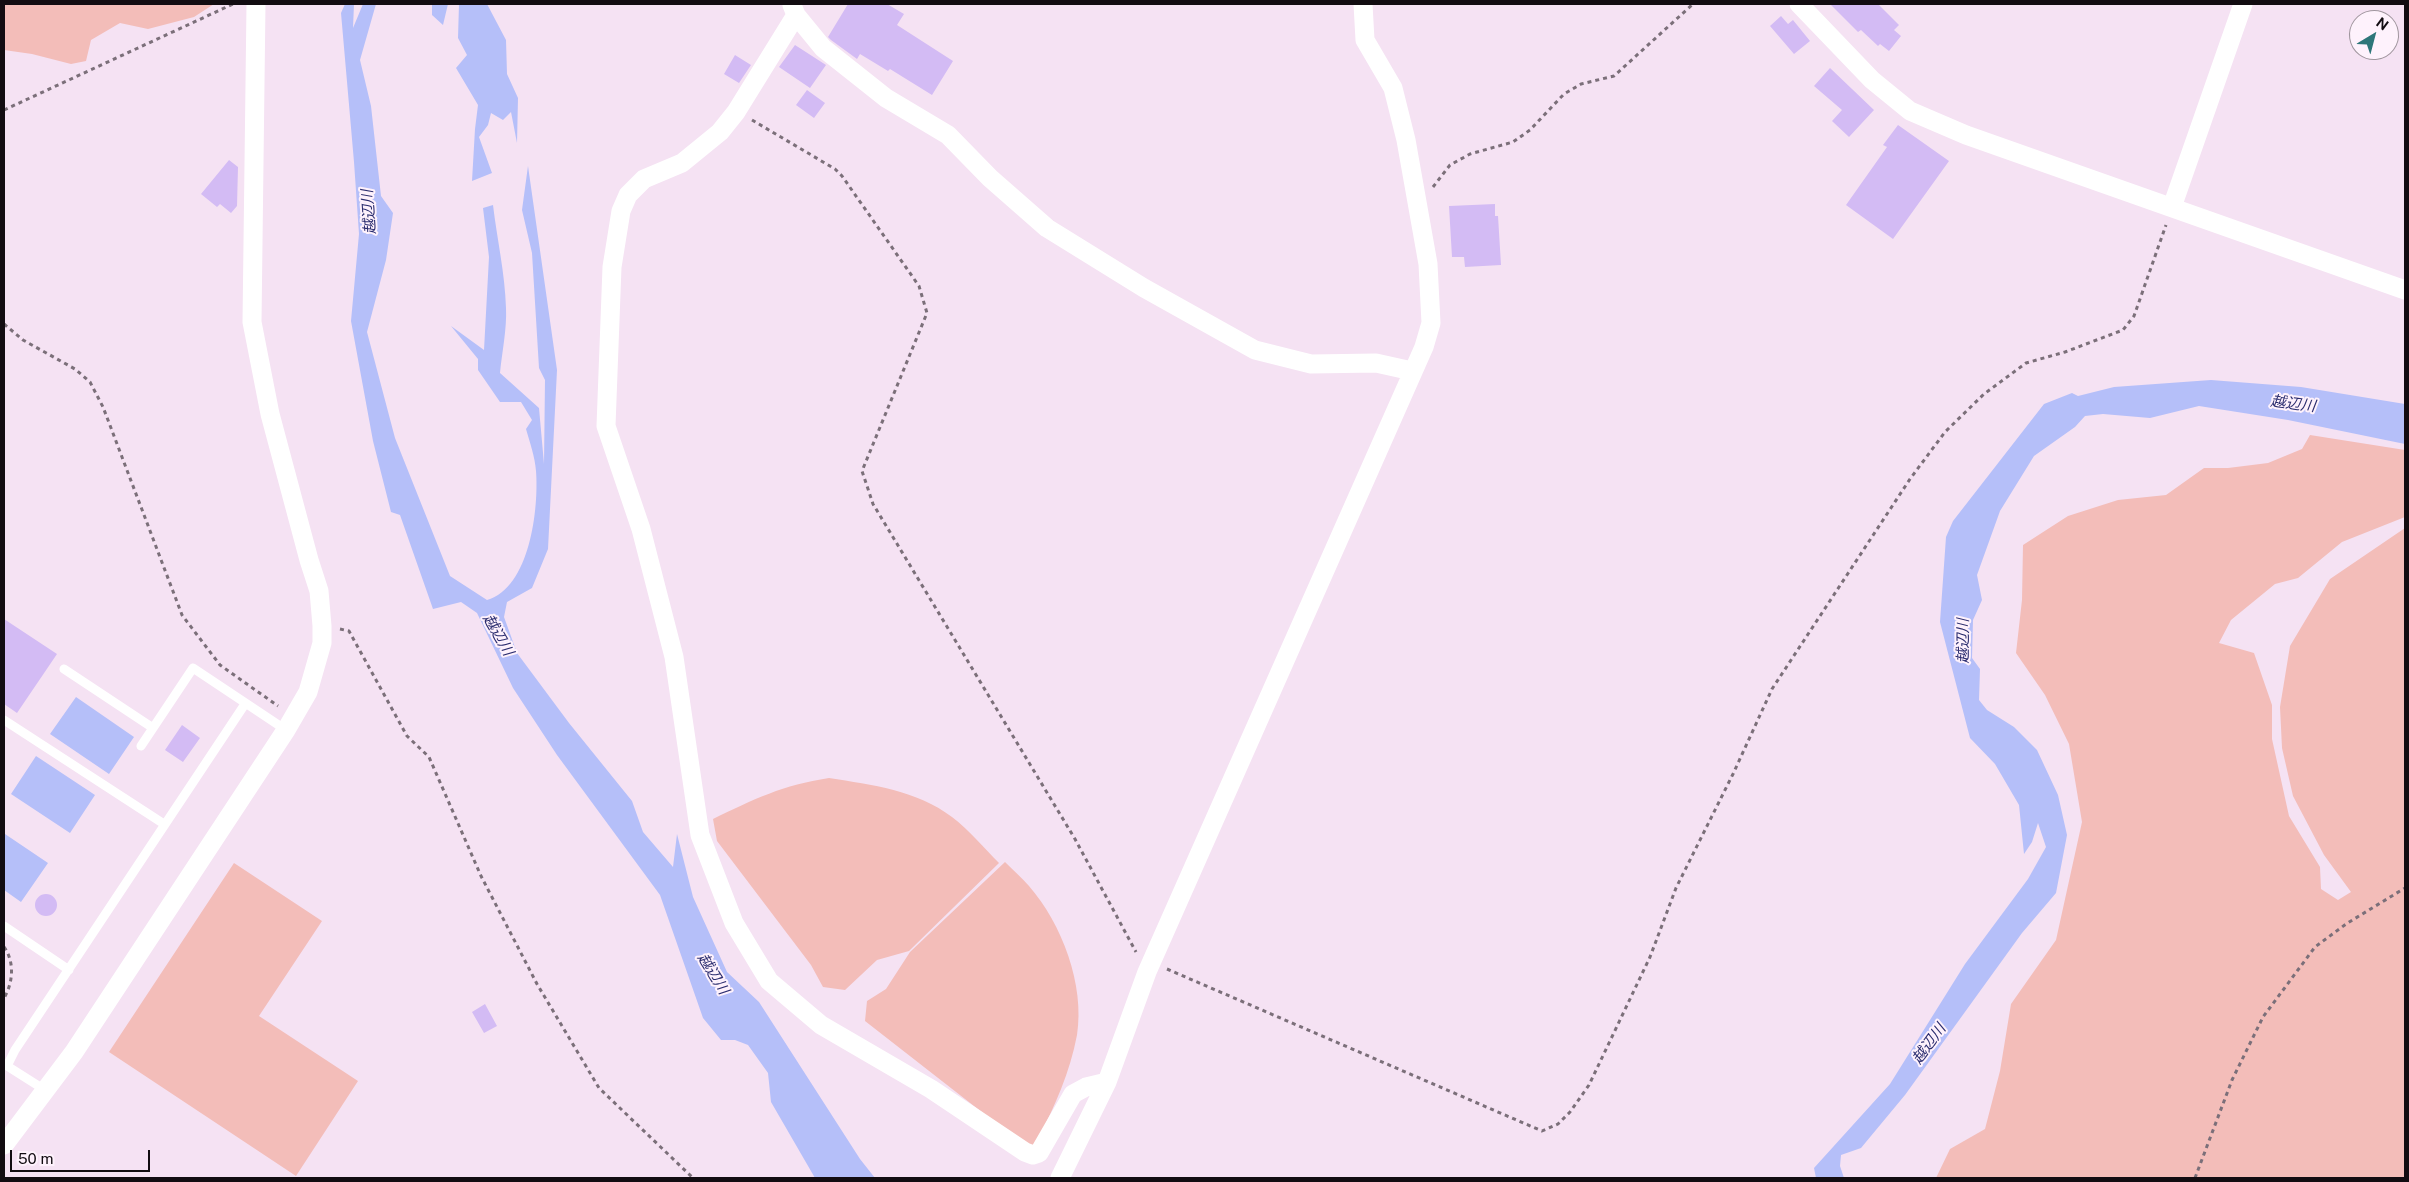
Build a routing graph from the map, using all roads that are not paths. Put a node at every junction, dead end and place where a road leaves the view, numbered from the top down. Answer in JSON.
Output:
{"nodes":[{"id":1,"x":256,"y":4,"type":"edge"},
{"id":2,"x":1364,"y":4,"type":"edge"},
{"id":3,"x":1799,"y":4,"type":"edge"},
{"id":4,"x":2243,"y":4,"type":"edge"},
{"id":5,"x":794,"y":9,"type":"edge"},
{"id":6,"x":2172,"y":207,"type":"junction"},
{"id":7,"x":2405,"y":290,"type":"edge"},
{"id":8,"x":1412,"y":371,"type":"junction"},
{"id":9,"x":64,"y":669,"type":"dead end"},
{"id":10,"x":245,"y":704,"type":"junction"},
{"id":11,"x":4,"y":720,"type":"edge"},
{"id":12,"x":290,"y":723,"type":"junction"},
{"id":13,"x":153,"y":728,"type":"junction"},
{"id":14,"x":141,"y":746,"type":"dead end"},
{"id":15,"x":164,"y":824,"type":"junction"},
{"id":16,"x":4,"y":926,"type":"edge"},
{"id":17,"x":69,"y":970,"type":"junction"},
{"id":18,"x":5,"y":1065,"type":"edge"},
{"id":19,"x":1107,"y":1082,"type":"junction"},
{"id":20,"x":46,"y":1090,"type":"junction"},
{"id":21,"x":4,"y":1145,"type":"edge"},
{"id":22,"x":1064,"y":1171,"type":"edge"}],
"edges":[{"from":1,"to":12,"type":"street"},
{"from":2,"to":8,"type":"street"},
{"from":3,"to":6,"type":"street"},
{"from":4,"to":6,"type":"street"},
{"from":5,"to":8,"type":"street"},
{"from":5,"to":19,"type":"street"},
{"from":6,"to":7,"type":"street"},
{"from":8,"to":19,"type":"street"},
{"from":9,"to":13,"type":"lane"},
{"from":10,"to":12,"type":"lane"},
{"from":10,"to":13,"type":"lane"},
{"from":10,"to":15,"type":"lane"},
{"from":11,"to":15,"type":"lane"},
{"from":12,"to":20,"type":"street"},
{"from":13,"to":14,"type":"lane"},
{"from":15,"to":17,"type":"lane"},
{"from":16,"to":17,"type":"lane"},
{"from":17,"to":18,"type":"lane"},
{"from":18,"to":20,"type":"lane"},
{"from":19,"to":22,"type":"street"},
{"from":20,"to":21,"type":"street"}]}
